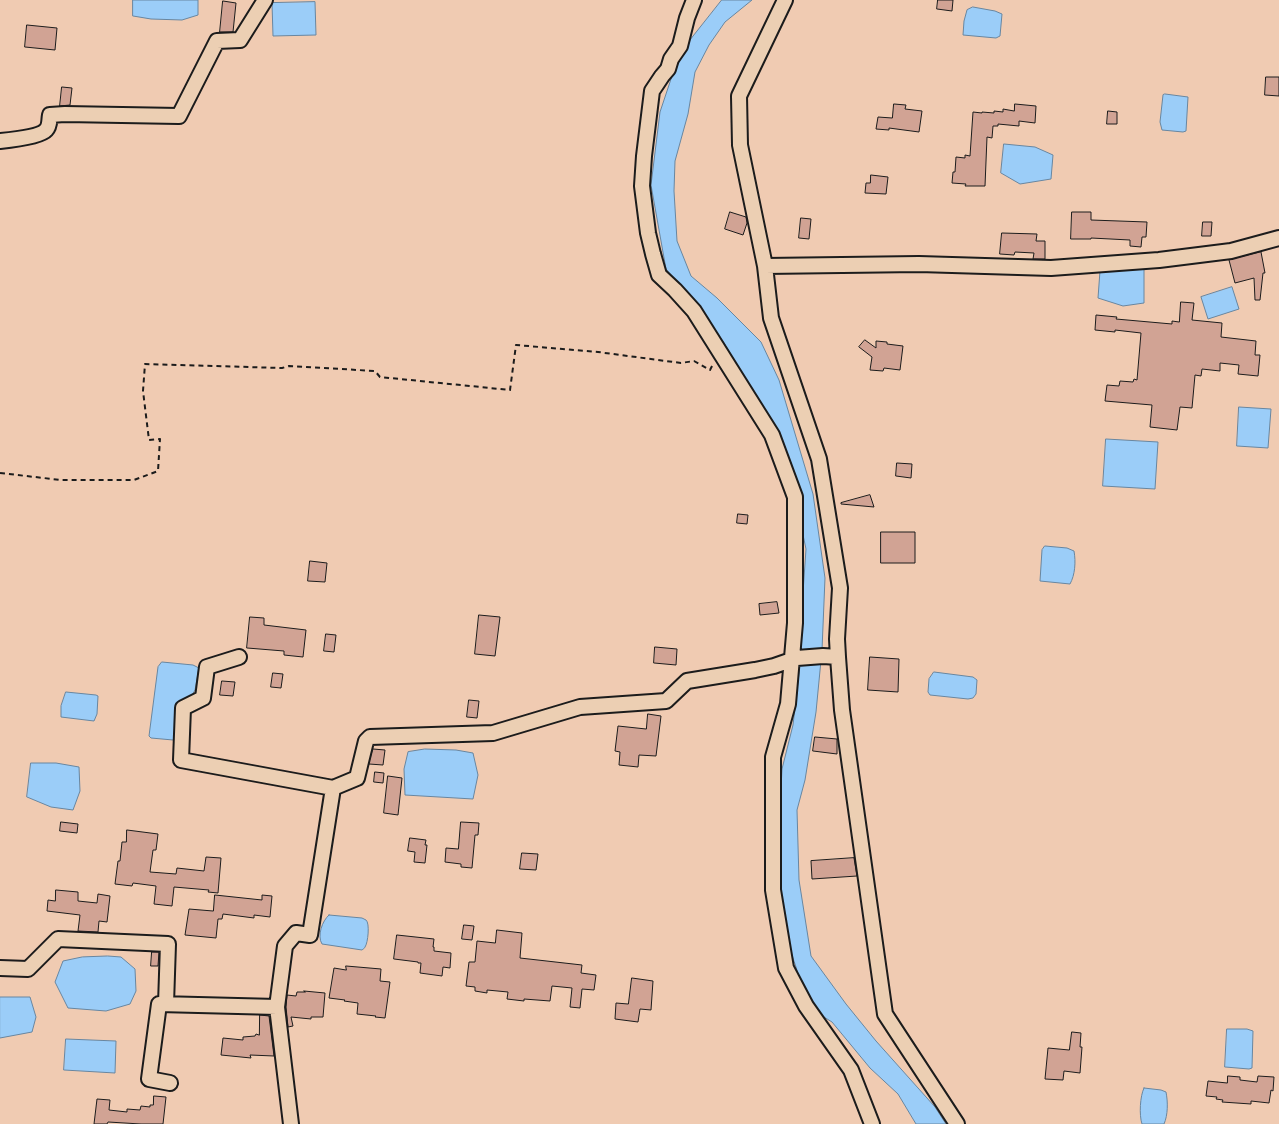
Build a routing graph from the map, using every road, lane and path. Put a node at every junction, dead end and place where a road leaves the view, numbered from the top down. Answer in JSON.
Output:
{"nodes":[{"id":1,"x":265,"y":0,"type":"edge"},
{"id":2,"x":694,"y":0,"type":"edge"},
{"id":3,"x":785,"y":0,"type":"edge"},
{"id":4,"x":0,"y":141,"type":"edge"},
{"id":5,"x":1279,"y":238,"type":"edge"},
{"id":6,"x":766,"y":266,"type":"junction"},
{"id":7,"x":720,"y":351,"type":"junction"},
{"id":8,"x":0,"y":473,"type":"edge"},
{"id":9,"x":239,"y":657,"type":"dead end"},
{"id":10,"x":838,"y":657,"type":"junction"},
{"id":11,"x":795,"y":658,"type":"junction"},
{"id":12,"x":333,"y":788,"type":"junction"},
{"id":13,"x":0,"y":968,"type":"edge"},
{"id":14,"x":166,"y":1004,"type":"junction"},
{"id":15,"x":278,"y":1007,"type":"junction"},
{"id":16,"x":170,"y":1083,"type":"dead end"},
{"id":17,"x":291,"y":1124,"type":"edge"},
{"id":18,"x":872,"y":1124,"type":"edge"},
{"id":19,"x":957,"y":1124,"type":"edge"}],
"edges":[{"from":1,"to":4,"type":"street"},
{"from":2,"to":7,"type":"street"},
{"from":3,"to":6,"type":"street"},
{"from":5,"to":6,"type":"street"},
{"from":6,"to":10,"type":"street"},
{"from":7,"to":8,"type":"path"},
{"from":7,"to":11,"type":"street"},
{"from":9,"to":12,"type":"street"},
{"from":10,"to":11,"type":"street"},
{"from":10,"to":19,"type":"street"},
{"from":11,"to":12,"type":"street"},
{"from":11,"to":18,"type":"street"},
{"from":12,"to":15,"type":"street"},
{"from":13,"to":14,"type":"street"},
{"from":14,"to":15,"type":"street"},
{"from":14,"to":16,"type":"street"},
{"from":15,"to":17,"type":"street"}]}
